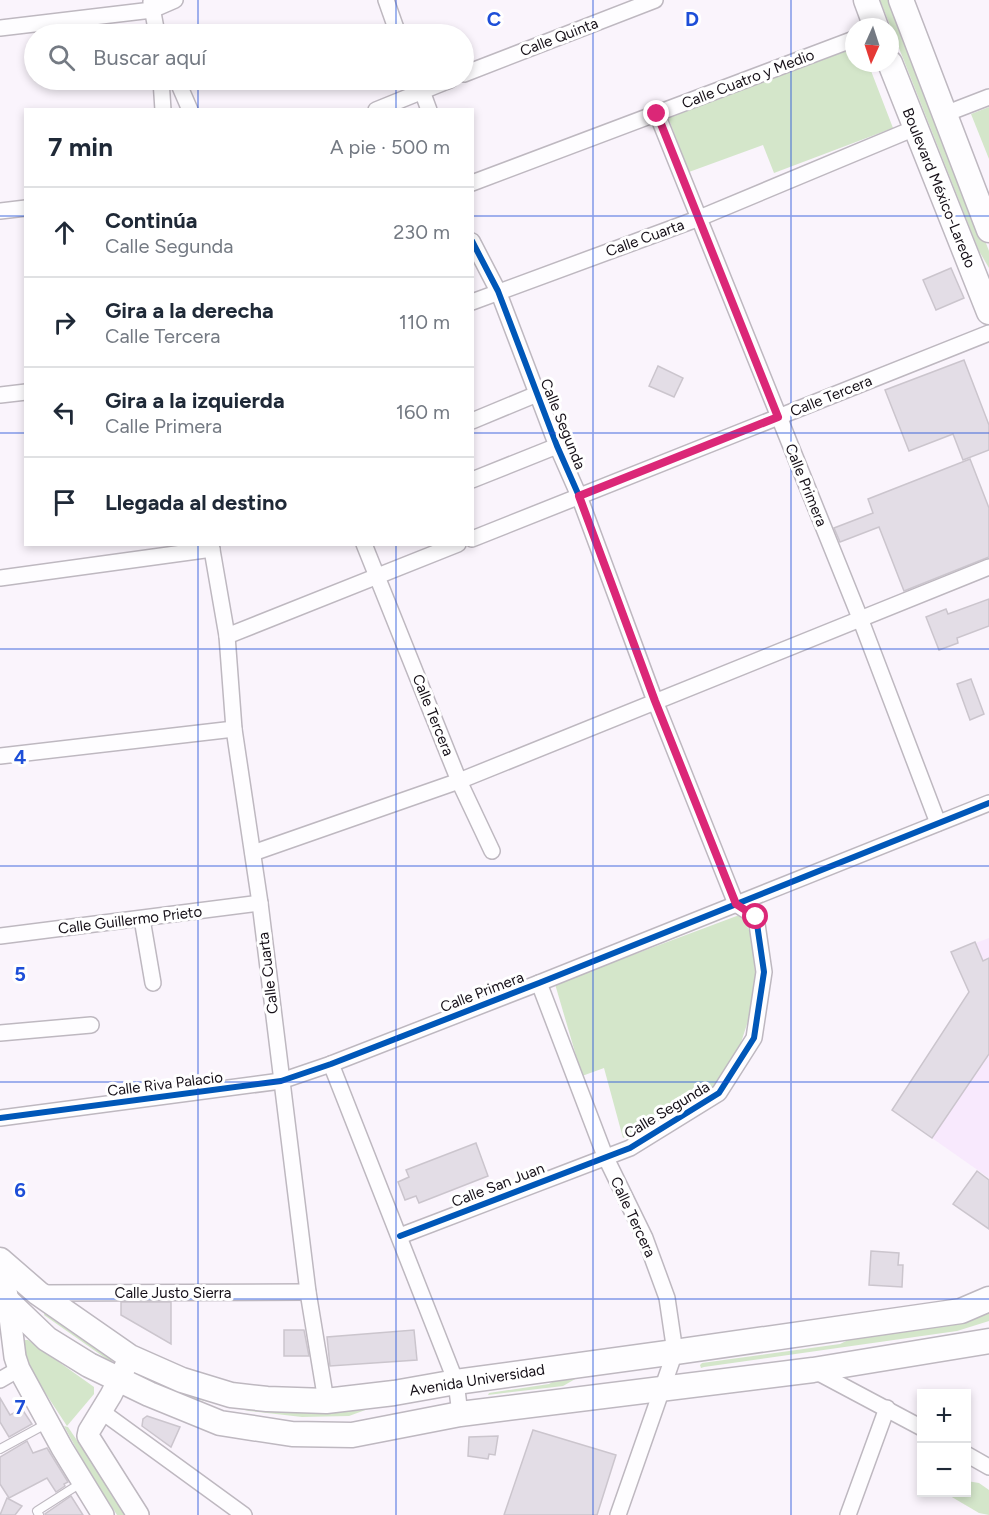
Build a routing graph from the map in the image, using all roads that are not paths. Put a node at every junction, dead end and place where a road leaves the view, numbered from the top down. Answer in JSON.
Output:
{"nodes":[{"id":1,"x":175,"y":0,"type":"edge"},
{"id":2,"x":386,"y":0,"type":"edge"},
{"id":3,"x":655,"y":0,"type":"edge"},
{"id":4,"x":866,"y":0,"type":"edge"},
{"id":5,"x":902,"y":0,"type":"edge"},
{"id":6,"x":151,"y":5,"type":"edge"},
{"id":7,"x":621,"y":6,"type":"edge"},
{"id":8,"x":873,"y":18,"type":"edge"},
{"id":9,"x":24,"y":24,"type":"edge"},
{"id":10,"x":26,"y":24,"type":"edge"},
{"id":11,"x":155,"y":24,"type":"edge"},
{"id":12,"x":390,"y":24,"type":"edge"},
{"id":13,"x":0,"y":28,"type":"edge"},
{"id":14,"x":845,"y":42,"type":"edge"},
{"id":15,"x":474,"y":70,"type":"edge"},
{"id":16,"x":893,"y":72,"type":"edge"},
{"id":17,"x":162,"y":90,"type":"edge"},
{"id":18,"x":181,"y":90,"type":"edge"},
{"id":19,"x":411,"y":90,"type":"edge"},
{"id":20,"x":422,"y":90,"type":"edge"},
{"id":21,"x":989,"y":97,"type":"edge"},
{"id":22,"x":163,"y":108,"type":"edge"},
{"id":23,"x":189,"y":108,"type":"edge"},
{"id":24,"x":380,"y":108,"type":"edge"},
{"id":25,"x":428,"y":108,"type":"edge"},
{"id":26,"x":657,"y":114,"type":"junction"},
{"id":27,"x":945,"y":114,"type":"junction"},
{"id":28,"x":915,"y":128,"type":"junction"},
{"id":29,"x":474,"y":182,"type":"edge"},
{"id":30,"x":24,"y":208,"type":"edge"},
{"id":31,"x":0,"y":211,"type":"edge"},
{"id":32,"x":698,"y":219,"type":"junction"},
{"id":33,"x":989,"y":230,"type":"edge"},
{"id":34,"x":474,"y":245,"type":"edge"},
{"id":35,"x":498,"y":291,"type":"junction"},
{"id":36,"x":474,"y":301,"type":"edge"},
{"id":37,"x":989,"y":312,"type":"edge"},
{"id":38,"x":989,"y":333,"type":"edge"},
{"id":39,"x":24,"y":392,"type":"edge"},
{"id":40,"x":537,"y":394,"type":"junction"},
{"id":41,"x":0,"y":395,"type":"edge"},
{"id":42,"x":778,"y":417,"type":"junction"},
{"id":43,"x":474,"y":420,"type":"edge"},
{"id":44,"x":557,"y":446,"type":"junction"},
{"id":45,"x":474,"y":479,"type":"edge"},
{"id":46,"x":579,"y":496,"type":"junction"},
{"id":47,"x":474,"y":538,"type":"edge"},
{"id":48,"x":365,"y":546,"type":"edge"},
{"id":49,"x":453,"y":546,"type":"edge"},
{"id":50,"x":211,"y":547,"type":"edge"},
{"id":51,"x":989,"y":567,"type":"edge"},
{"id":52,"x":378,"y":577,"type":"junction"},
{"id":53,"x":0,"y":578,"type":"edge"},
{"id":54,"x":860,"y":618,"type":"junction"},
{"id":55,"x":227,"y":636,"type":"junction"},
{"id":56,"x":655,"y":701,"type":"junction"},
{"id":57,"x":234,"y":729,"type":"junction"},
{"id":58,"x":0,"y":756,"type":"edge"},
{"id":59,"x":459,"y":782,"type":"junction"},
{"id":60,"x":989,"y":803,"type":"edge"},
{"id":61,"x":938,"y":823,"type":"junction"},
{"id":62,"x":492,"y":851,"type":"dead end"},
{"id":63,"x":253,"y":853,"type":"junction"},
{"id":64,"x":260,"y":903,"type":"junction"},
{"id":65,"x":736,"y":904,"type":"junction"},
{"id":66,"x":142,"y":919,"type":"junction"},
{"id":67,"x":0,"y":936,"type":"edge"},
{"id":68,"x":538,"y":982,"type":"junction"},
{"id":69,"x":153,"y":983,"type":"dead end"},
{"id":70,"x":91,"y":1025,"type":"dead end"},
{"id":71,"x":0,"y":1033,"type":"edge"},
{"id":72,"x":331,"y":1064,"type":"junction"},
{"id":73,"x":281,"y":1081,"type":"junction"},
{"id":74,"x":0,"y":1118,"type":"edge"},
{"id":75,"x":605,"y":1156,"type":"junction"},
{"id":76,"x":399,"y":1236,"type":"junction"},
{"id":77,"x":0,"y":1259,"type":"edge"},
{"id":78,"x":308,"y":1292,"type":"junction"},
{"id":79,"x":38,"y":1293,"type":"junction"},
{"id":80,"x":4,"y":1298,"type":"edge"},
{"id":81,"x":989,"y":1299,"type":"edge"},
{"id":82,"x":989,"y":1341,"type":"edge"},
{"id":83,"x":675,"y":1352,"type":"junction"},
{"id":84,"x":130,"y":1357,"type":"junction"},
{"id":85,"x":19,"y":1369,"type":"junction"},
{"id":86,"x":813,"y":1370,"type":"junction"},
{"id":87,"x":118,"y":1378,"type":"junction"},
{"id":88,"x":0,"y":1380,"type":"edge"},
{"id":89,"x":456,"y":1382,"type":"junction"},
{"id":90,"x":663,"y":1388,"type":"junction"},
{"id":91,"x":326,"y":1401,"type":"junction"},
{"id":92,"x":887,"y":1408,"type":"junction"},
{"id":93,"x":101,"y":1411,"type":"junction"},
{"id":94,"x":460,"y":1414,"type":"junction"},
{"id":95,"x":48,"y":1422,"type":"junction"},
{"id":96,"x":917,"y":1426,"type":"edge"},
{"id":97,"x":0,"y":1449,"type":"edge"},
{"id":98,"x":971,"y":1457,"type":"edge"},
{"id":99,"x":989,"y":1467,"type":"edge"},
{"id":100,"x":82,"y":1482,"type":"junction"},
{"id":101,"x":36,"y":1514,"type":"edge"},
{"id":102,"x":104,"y":1515,"type":"edge"},
{"id":103,"x":138,"y":1515,"type":"edge"},
{"id":104,"x":244,"y":1515,"type":"edge"},
{"id":105,"x":618,"y":1515,"type":"edge"},
{"id":106,"x":848,"y":1515,"type":"edge"}],
"edges":[{"from":1,"to":6,"type":"street"},
{"from":2,"to":12,"type":"street"},
{"from":3,"to":7,"type":"street","name":"Calle Quinta"},
{"from":4,"to":8,"type":"main road"},
{"from":5,"to":27,"type":"main road","name":"Boulevard México-Laredo"},
{"from":6,"to":10,"type":"street"},
{"from":6,"to":11,"type":"street"},
{"from":7,"to":15,"type":"street","name":"Calle Quinta"},
{"from":9,"to":13,"type":"street"},
{"from":14,"to":26,"type":"street","name":"Calle Cuatro y Medio"},
{"from":16,"to":28,"type":"main road","name":"Boulevard México-Laredo"},
{"from":17,"to":22,"type":"street"},
{"from":18,"to":23,"type":"street"},
{"from":19,"to":24,"type":"street"},
{"from":20,"to":25,"type":"street"},
{"from":21,"to":27,"type":"street"},
{"from":26,"to":29,"type":"street","name":"Calle Cuatro y Medio"},
{"from":26,"to":32,"type":"street","name":"Calle Primera"},
{"from":27,"to":33,"type":"main road","name":"Boulevard México-Laredo"},
{"from":28,"to":32,"type":"street","name":"Calle Cuarta"},
{"from":28,"to":37,"type":"main road","name":"Boulevard México-Laredo"},
{"from":30,"to":31,"type":"street"},
{"from":32,"to":35,"type":"street","name":"Calle Cuarta"},
{"from":32,"to":42,"type":"street","name":"Calle Primera"},
{"from":34,"to":35,"type":"street","name":"Calle Segunda"},
{"from":35,"to":36,"type":"street","name":"Calle Cuarta"},
{"from":35,"to":40,"type":"street","name":"Calle Segunda"},
{"from":38,"to":42,"type":"street","name":"Calle Tercera"},
{"from":39,"to":41,"type":"street"},
{"from":40,"to":43,"type":"street"},
{"from":40,"to":44,"type":"street","name":"Calle Segunda"},
{"from":42,"to":46,"type":"street","name":"Calle Tercera"},
{"from":42,"to":54,"type":"street","name":"Calle Primera"},
{"from":44,"to":45,"type":"street"},
{"from":44,"to":46,"type":"street","name":"Calle Segunda"},
{"from":46,"to":47,"type":"street","name":"Calle Tercera"},
{"from":46,"to":56,"type":"street","name":"Calle Segunda"},
{"from":48,"to":52,"type":"street","name":"Calle Tercera"},
{"from":49,"to":52,"type":"street"},
{"from":50,"to":53,"type":"street"},
{"from":50,"to":55,"type":"street","name":"Calle Cuarta"},
{"from":51,"to":54,"type":"street"},
{"from":52,"to":55,"type":"street"},
{"from":52,"to":59,"type":"street","name":"Calle Tercera"},
{"from":54,"to":56,"type":"street"},
{"from":54,"to":61,"type":"street","name":"Calle Primera"},
{"from":55,"to":57,"type":"street","name":"Calle Cuarta"},
{"from":56,"to":59,"type":"street"},
{"from":56,"to":65,"type":"street","name":"Calle Segunda"},
{"from":57,"to":58,"type":"street"},
{"from":57,"to":63,"type":"street","name":"Calle Cuarta"},
{"from":59,"to":62,"type":"street","name":"Calle Tercera"},
{"from":59,"to":63,"type":"street"},
{"from":60,"to":61,"type":"street","name":"Calle Primera"},
{"from":61,"to":65,"type":"street","name":"Calle Primera"},
{"from":63,"to":64,"type":"street","name":"Calle Cuarta"},
{"from":64,"to":66,"type":"street","name":"Calle Guillermo Prieto"},
{"from":64,"to":73,"type":"street","name":"Calle Cuarta"},
{"from":65,"to":68,"type":"street","name":"Calle Primera"},
{"from":65,"to":75,"type":"street","name":"Calle Segunda"},
{"from":66,"to":67,"type":"street","name":"Calle Guillermo Prieto"},
{"from":66,"to":69,"type":"street"},
{"from":68,"to":72,"type":"street","name":"Calle Primera"},
{"from":68,"to":75,"type":"street","name":"Calle Tercera"},
{"from":70,"to":71,"type":"street"},
{"from":72,"to":73,"type":"street","name":"Calle Riva Palacio"},
{"from":72,"to":76,"type":"street"},
{"from":73,"to":74,"type":"street","name":"Calle Riva Palacio"},
{"from":73,"to":78,"type":"street","name":"Calle Cuarta"},
{"from":75,"to":76,"type":"street","name":"Calle San Juan"},
{"from":75,"to":83,"type":"street","name":"Calle Tercera"},
{"from":76,"to":89,"type":"street"},
{"from":77,"to":79,"type":"main road","name":"Avenida Universidad"},
{"from":77,"to":80,"type":"main road"},
{"from":78,"to":79,"type":"street","name":"Calle Justo Sierra"},
{"from":78,"to":91,"type":"street","name":"Calle Cuarta"},
{"from":79,"to":84,"type":"main road","name":"Avenida Universidad"},
{"from":80,"to":85,"type":"main road"},
{"from":80,"to":87,"type":"main road","name":"Avenida Universidad"},
{"from":81,"to":83,"type":"main road","name":"Avenida Universidad"},
{"from":82,"to":86,"type":"main road","name":"Avenida Universidad"},
{"from":83,"to":89,"type":"main road","name":"Avenida Universidad"},
{"from":83,"to":90,"type":"street","name":"Calle Tercera"},
{"from":84,"to":87,"type":"main road"},
{"from":84,"to":91,"type":"main road","name":"Avenida Universidad"},
{"from":85,"to":88,"type":"street"},
{"from":85,"to":95,"type":"main road"},
{"from":86,"to":90,"type":"main road","name":"Avenida Universidad"},
{"from":86,"to":92,"type":"street"},
{"from":87,"to":93,"type":"main road"},
{"from":87,"to":94,"type":"main road","name":"Avenida Universidad"},
{"from":89,"to":91,"type":"main road","name":"Avenida Universidad"},
{"from":89,"to":94,"type":"street"},
{"from":90,"to":94,"type":"main road","name":"Avenida Universidad"},
{"from":90,"to":105,"type":"street","name":"Calle Tercera"},
{"from":92,"to":96,"type":"street"},
{"from":92,"to":106,"type":"street"},
{"from":93,"to":103,"type":"main road"},
{"from":93,"to":104,"type":"street"},
{"from":95,"to":97,"type":"lane"},
{"from":95,"to":100,"type":"main road"},
{"from":98,"to":99,"type":"street"},
{"from":100,"to":101,"type":"lane"},
{"from":100,"to":102,"type":"main road"}]}
